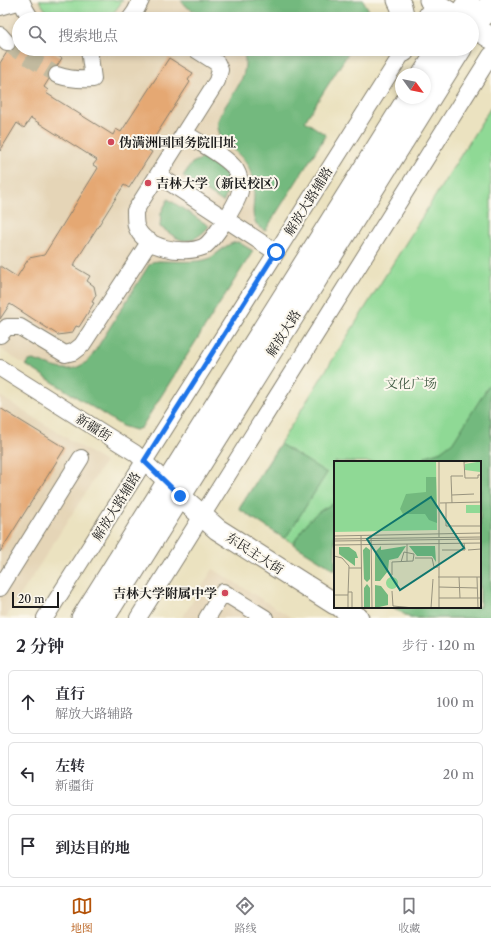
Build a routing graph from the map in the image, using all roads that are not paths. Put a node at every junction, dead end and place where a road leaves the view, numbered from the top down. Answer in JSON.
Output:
{"nodes":[{"id":1,"x":21,"y":0,"type":"edge"},
{"id":2,"x":398,"y":0,"type":"edge"},
{"id":3,"x":469,"y":0,"type":"edge"},
{"id":4,"x":491,"y":2,"type":"edge"},
{"id":5,"x":431,"y":5,"type":"edge"},
{"id":6,"x":0,"y":7,"type":"edge"},
{"id":7,"x":27,"y":12,"type":"edge"},
{"id":8,"x":402,"y":12,"type":"edge"},
{"id":9,"x":444,"y":12,"type":"edge"},
{"id":10,"x":469,"y":12,"type":"edge"},
{"id":11,"x":479,"y":15,"type":"edge"},
{"id":12,"x":491,"y":55,"type":"edge"},
{"id":13,"x":90,"y":56,"type":"edge"},
{"id":14,"x":206,"y":56,"type":"edge"},
{"id":15,"x":401,"y":56,"type":"edge"},
{"id":16,"x":435,"y":56,"type":"edge"},
{"id":17,"x":457,"y":56,"type":"edge"},
{"id":18,"x":427,"y":68,"type":"edge"},
{"id":19,"x":57,"y":74,"type":"tunnel mouth"},
{"id":20,"x":404,"y":104,"type":"edge"},
{"id":21,"x":184,"y":133,"type":"junction"},
{"id":22,"x":158,"y":175,"type":"junction"},
{"id":23,"x":225,"y":219,"type":"junction"},
{"id":24,"x":150,"y":241,"type":"junction"},
{"id":25,"x":276,"y":252,"type":"junction"},
{"id":26,"x":0,"y":335,"type":"edge"},
{"id":27,"x":0,"y":368,"type":"edge"},
{"id":28,"x":81,"y":458,"type":"dead end"},
{"id":29,"x":144,"y":461,"type":"junction"},
{"id":30,"x":174,"y":489,"type":"junction"},
{"id":31,"x":202,"y":516,"type":"junction"},
{"id":32,"x":0,"y":588,"type":"edge"},
{"id":33,"x":334,"y":603,"type":"edge"},
{"id":34,"x":342,"y":608,"type":"edge"},
{"id":35,"x":45,"y":618,"type":"edge"},
{"id":36,"x":82,"y":618,"type":"edge"},
{"id":37,"x":104,"y":618,"type":"edge"},
{"id":38,"x":138,"y":618,"type":"edge"},
{"id":39,"x":207,"y":618,"type":"edge"},
{"id":40,"x":265,"y":618,"type":"edge"},
{"id":41,"x":358,"y":618,"type":"edge"}],
"edges":[{"from":1,"to":6,"type":"street"},
{"from":1,"to":7,"type":"street"},
{"from":2,"to":8,"type":"main road"},
{"from":3,"to":10,"type":"main road"},
{"from":4,"to":11,"type":"main road"},
{"from":5,"to":9,"type":"main road"},
{"from":12,"to":31,"type":"street"},
{"from":13,"to":19,"type":"street"},
{"from":14,"to":21,"type":"street"},
{"from":15,"to":25,"type":"street","name":"解放大路辅路"},
{"from":16,"to":18,"type":"main road"},
{"from":17,"to":30,"type":"main road","name":"解放大路"},
{"from":20,"to":30,"type":"main road","name":"解放大路"},
{"from":21,"to":22,"type":"street"},
{"from":21,"to":23,"type":"street"},
{"from":22,"to":23,"type":"street"},
{"from":22,"to":24,"type":"street"},
{"from":23,"to":24,"type":"street"},
{"from":23,"to":25,"type":"street"},
{"from":24,"to":26,"type":"street"},
{"from":25,"to":29,"type":"street","name":"解放大路辅路"},
{"from":27,"to":29,"type":"street","name":"新疆街"},
{"from":28,"to":32,"type":"street"},
{"from":29,"to":30,"type":"street","name":"新疆街"},
{"from":29,"to":35,"type":"street","name":"解放大路辅路"},
{"from":30,"to":31,"type":"main road","name":"东民主大街"},
{"from":30,"to":36,"type":"main road","name":"解放大路"},
{"from":30,"to":37,"type":"main road","name":"解放大路"},
{"from":31,"to":33,"type":"main road","name":"东民主大街"},
{"from":31,"to":38,"type":"street"},
{"from":34,"to":41,"type":"main road"},
{"from":39,"to":40,"type":"street"}]}
